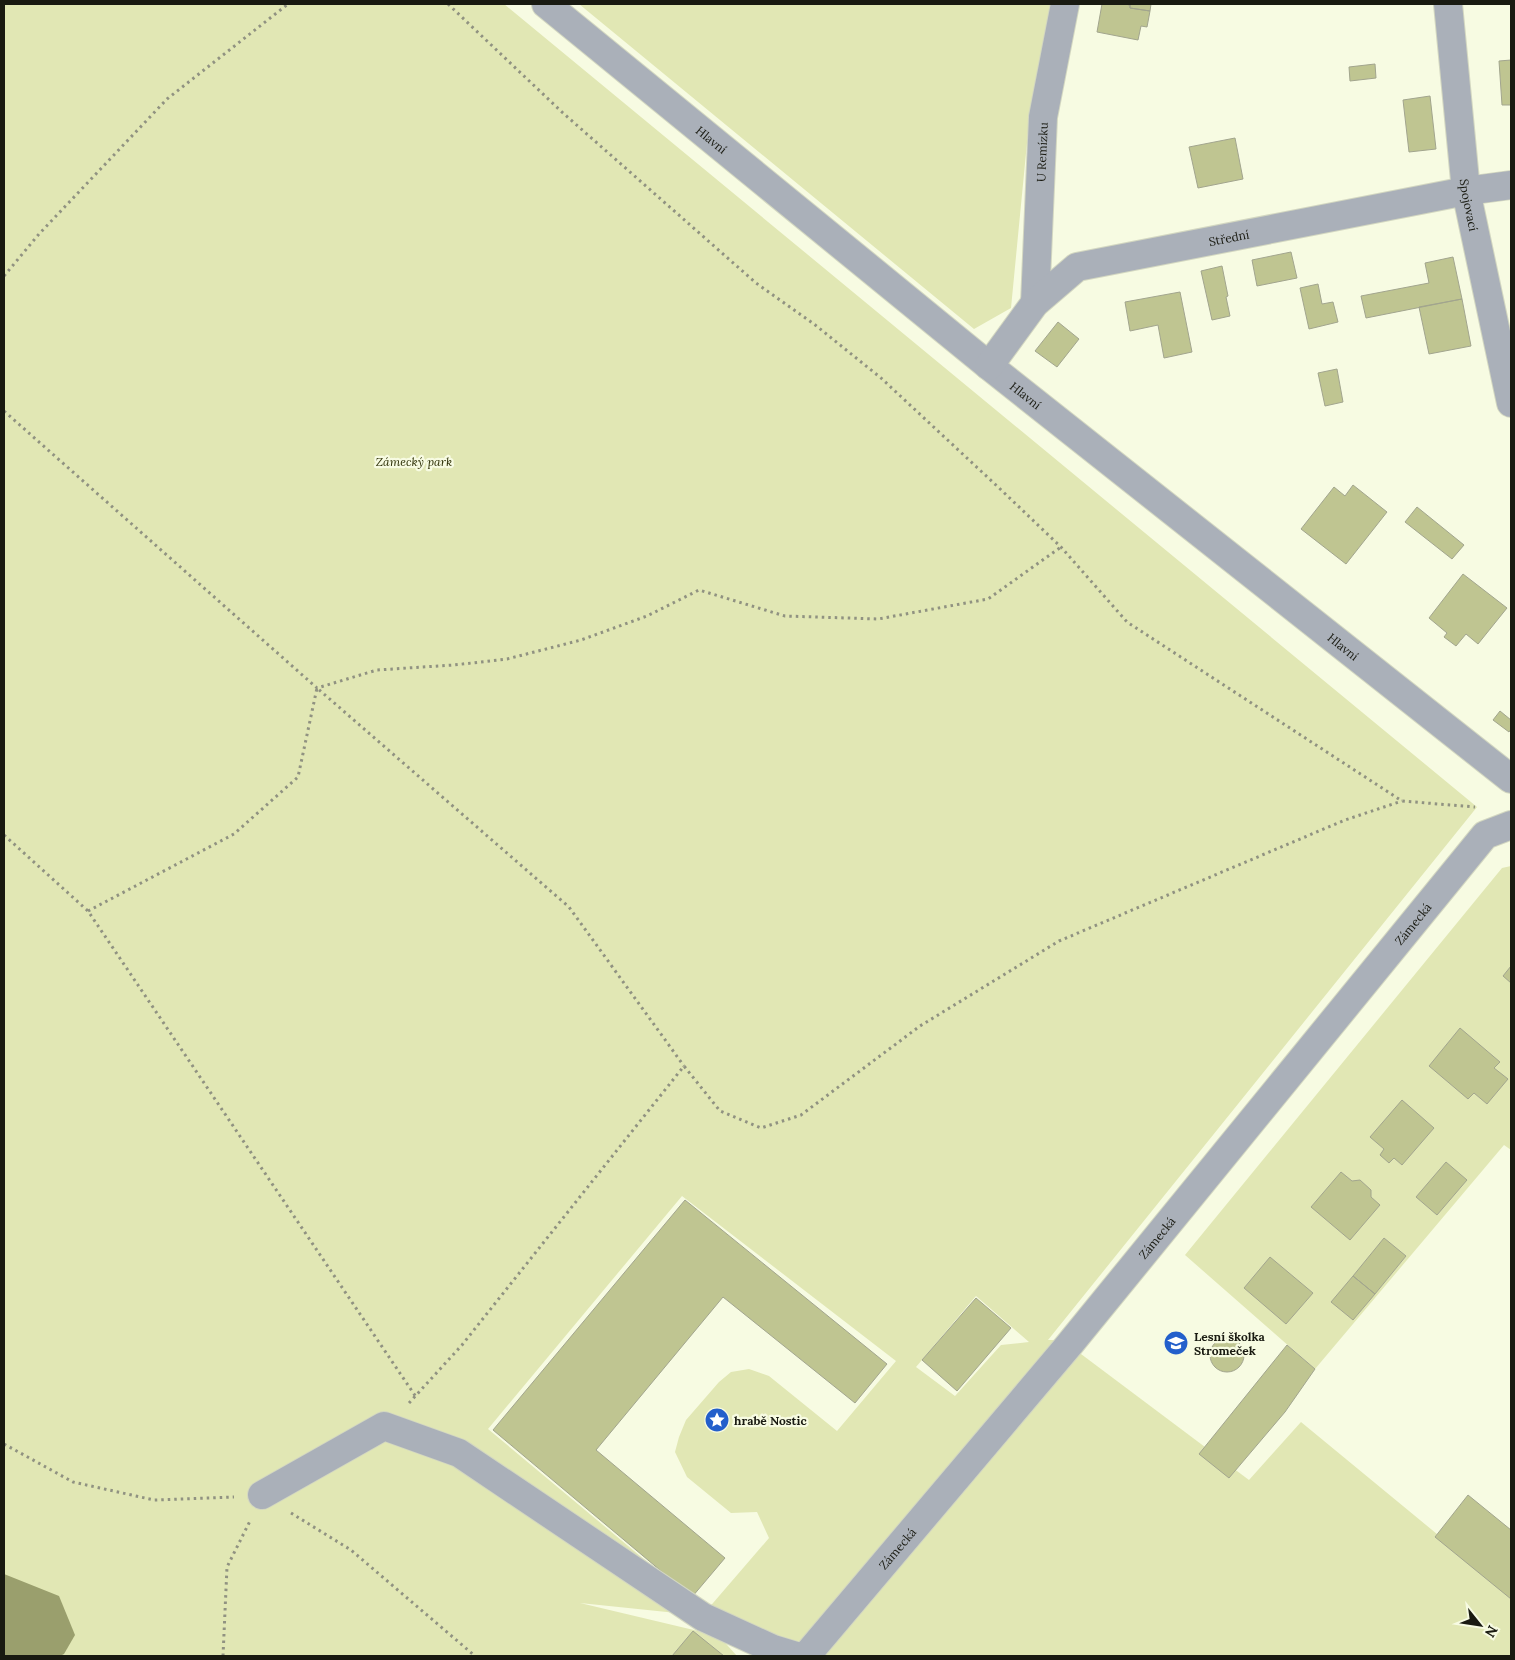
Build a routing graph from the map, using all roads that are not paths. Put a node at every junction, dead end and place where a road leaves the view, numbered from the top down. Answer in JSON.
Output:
{"nodes":[{"id":1,"x":546,"y":4,"type":"edge"},
{"id":2,"x":1065,"y":4,"type":"edge"},
{"id":3,"x":1448,"y":4,"type":"edge"},
{"id":4,"x":1511,"y":185,"type":"edge"},
{"id":5,"x":1466,"y":192,"type":"junction"},
{"id":6,"x":1035,"y":302,"type":"junction"},
{"id":7,"x":989,"y":366,"type":"junction"},
{"id":8,"x":1511,"y":403,"type":"edge"},
{"id":9,"x":1511,"y":779,"type":"edge"},
{"id":10,"x":1511,"y":825,"type":"edge"},
{"id":11,"x":262,"y":1495,"type":"road end"},
{"id":12,"x":796,"y":1656,"type":"edge"},
{"id":13,"x":806,"y":1656,"type":"edge"}],
"edges":[{"from":1,"to":7,"type":"street","name":"Hlavní"},
{"from":2,"to":6,"type":"street","name":"U Remízku"},
{"from":3,"to":5,"type":"street","name":"Spojovací"},
{"from":4,"to":5,"type":"street","name":"Střední"},
{"from":5,"to":6,"type":"street","name":"Střední"},
{"from":5,"to":8,"type":"street","name":"Spojovací"},
{"from":6,"to":7,"type":"street","name":"Střední"},
{"from":7,"to":9,"type":"street","name":"Hlavní"},
{"from":10,"to":13,"type":"street","name":"Zámecká"},
{"from":11,"to":12,"type":"street"}]}
